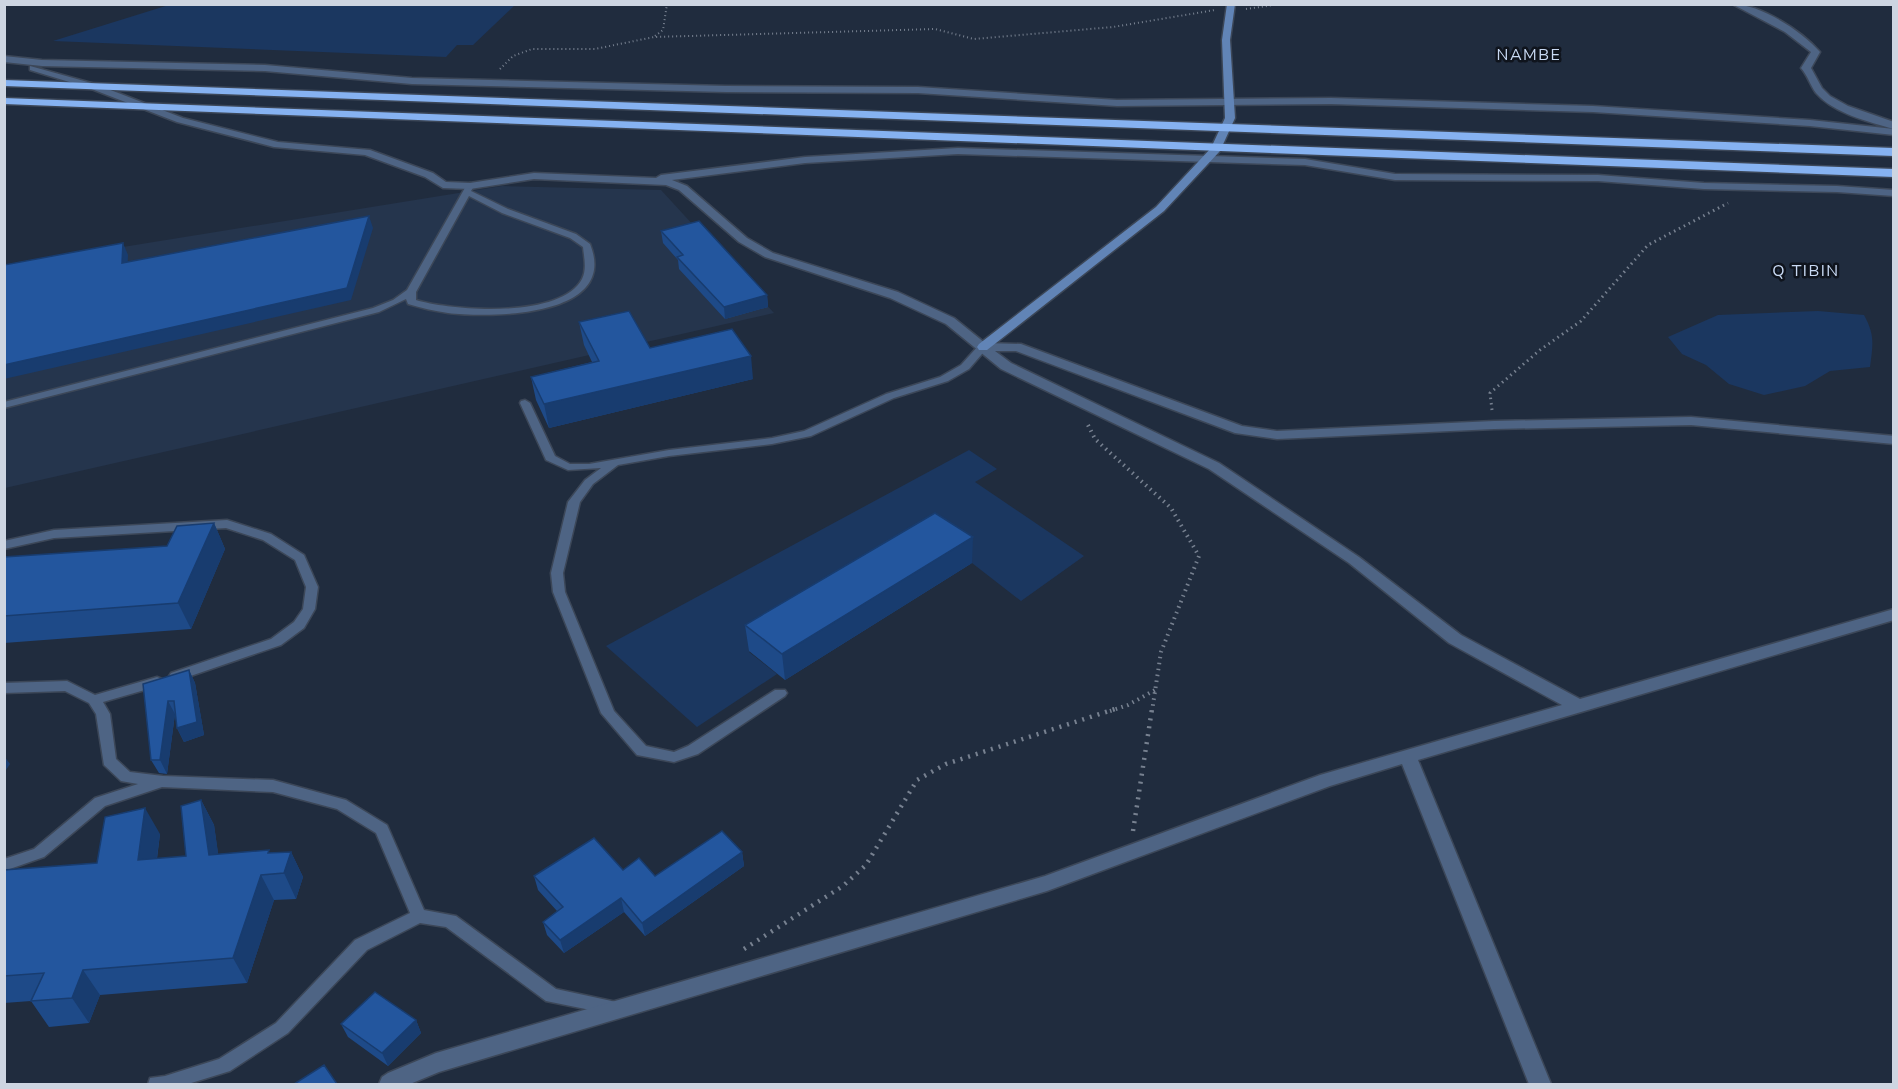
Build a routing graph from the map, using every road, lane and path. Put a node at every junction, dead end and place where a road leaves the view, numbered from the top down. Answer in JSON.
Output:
{"nodes":[{"id":1,"x":667,"y":4,"type":"edge"},
{"id":2,"x":1281,"y":4,"type":"edge"},
{"id":3,"x":1736,"y":4,"type":"edge"},
{"id":4,"x":1230,"y":7,"type":"edge"},
{"id":5,"x":654,"y":37,"type":"junction"},
{"id":6,"x":4,"y":59,"type":"edge"},
{"id":7,"x":4,"y":83,"type":"edge"},
{"id":8,"x":487,"y":83,"type":"junction"},
{"id":9,"x":92,"y":86,"type":"junction"},
{"id":10,"x":4,"y":101,"type":"edge"},
{"id":11,"x":1229,"y":104,"type":"junction"},
{"id":12,"x":149,"y":107,"type":"junction"},
{"id":13,"x":1893,"y":126,"type":"edge"},
{"id":14,"x":1227,"y":127,"type":"junction"},
{"id":15,"x":1893,"y":132,"type":"edge"},
{"id":16,"x":1893,"y":152,"type":"edge"},
{"id":17,"x":1212,"y":153,"type":"junction"},
{"id":18,"x":1893,"y":173,"type":"edge"},
{"id":19,"x":638,"y":181,"type":"junction"},
{"id":20,"x":1764,"y":187,"type":"junction"},
{"id":21,"x":469,"y":189,"type":"junction"},
{"id":22,"x":1893,"y":193,"type":"edge"},
{"id":23,"x":411,"y":292,"type":"junction"},
{"id":24,"x":983,"y":347,"type":"junction"},
{"id":25,"x":1075,"y":399,"type":"junction"},
{"id":26,"x":525,"y":403,"type":"dead end"},
{"id":27,"x":4,"y":405,"type":"edge"},
{"id":28,"x":1494,"y":425,"type":"junction"},
{"id":29,"x":1893,"y":440,"type":"edge"},
{"id":30,"x":616,"y":462,"type":"junction"},
{"id":31,"x":4,"y":545,"type":"edge"},
{"id":32,"x":1893,"y":614,"type":"edge"},
{"id":33,"x":4,"y":688,"type":"edge"},
{"id":34,"x":1155,"y":690,"type":"junction"},
{"id":35,"x":780,"y":693,"type":"dead end"},
{"id":36,"x":94,"y":700,"type":"junction"},
{"id":37,"x":1580,"y":706,"type":"junction"},
{"id":38,"x":1408,"y":756,"type":"junction"},
{"id":39,"x":162,"y":782,"type":"junction"},
{"id":40,"x":1130,"y":852,"type":"junction"},
{"id":41,"x":4,"y":865,"type":"edge"},
{"id":42,"x":419,"y":916,"type":"junction"},
{"id":43,"x":734,"y":955,"type":"dead end"},
{"id":44,"x":619,"y":1009,"type":"junction"},
{"id":45,"x":156,"y":1084,"type":"edge"},
{"id":46,"x":390,"y":1084,"type":"edge"},
{"id":47,"x":1540,"y":1084,"type":"edge"}],
"edges":[{"from":1,"to":5,"type":"path"},
{"from":2,"to":4,"type":"path"},
{"from":3,"to":13,"type":"street"},
{"from":4,"to":5,"type":"path"},
{"from":4,"to":11,"type":"street"},
{"from":5,"to":8,"type":"path"},
{"from":6,"to":8,"type":"street"},
{"from":6,"to":9,"type":"street"},
{"from":7,"to":9,"type":"highway"},
{"from":8,"to":11,"type":"street"},
{"from":9,"to":12,"type":"street"},
{"from":9,"to":14,"type":"highway"},
{"from":10,"to":12,"type":"highway"},
{"from":11,"to":14,"type":"street"},
{"from":11,"to":15,"type":"street"},
{"from":12,"to":17,"type":"highway"},
{"from":12,"to":21,"type":"street"},
{"from":14,"to":16,"type":"highway"},
{"from":14,"to":17,"type":"street"},
{"from":17,"to":18,"type":"highway"},
{"from":17,"to":19,"type":"street"},
{"from":17,"to":20,"type":"street"},
{"from":17,"to":24,"type":"street"},
{"from":19,"to":21,"type":"street"},
{"from":19,"to":24,"type":"street"},
{"from":20,"to":22,"type":"street"},
{"from":20,"to":28,"type":"path"},
{"from":21,"to":23,"type":"lane"},
{"from":21,"to":23,"type":"lane"},
{"from":23,"to":27,"type":"lane"},
{"from":24,"to":25,"type":"street"},
{"from":24,"to":28,"type":"street"},
{"from":24,"to":30,"type":"lane"},
{"from":25,"to":34,"type":"path"},
{"from":25,"to":37,"type":"street"},
{"from":26,"to":30,"type":"lane"},
{"from":28,"to":29,"type":"street"},
{"from":30,"to":35,"type":"lane"},
{"from":31,"to":36,"type":"lane"},
{"from":32,"to":37,"type":"street"},
{"from":33,"to":36,"type":"lane"},
{"from":34,"to":40,"type":"path"},
{"from":34,"to":43,"type":"path"},
{"from":36,"to":39,"type":"lane"},
{"from":37,"to":38,"type":"street"},
{"from":38,"to":40,"type":"street"},
{"from":38,"to":47,"type":"street"},
{"from":39,"to":41,"type":"lane"},
{"from":39,"to":42,"type":"lane"},
{"from":40,"to":44,"type":"street"},
{"from":42,"to":44,"type":"lane"},
{"from":42,"to":45,"type":"lane"},
{"from":44,"to":46,"type":"street"}]}
